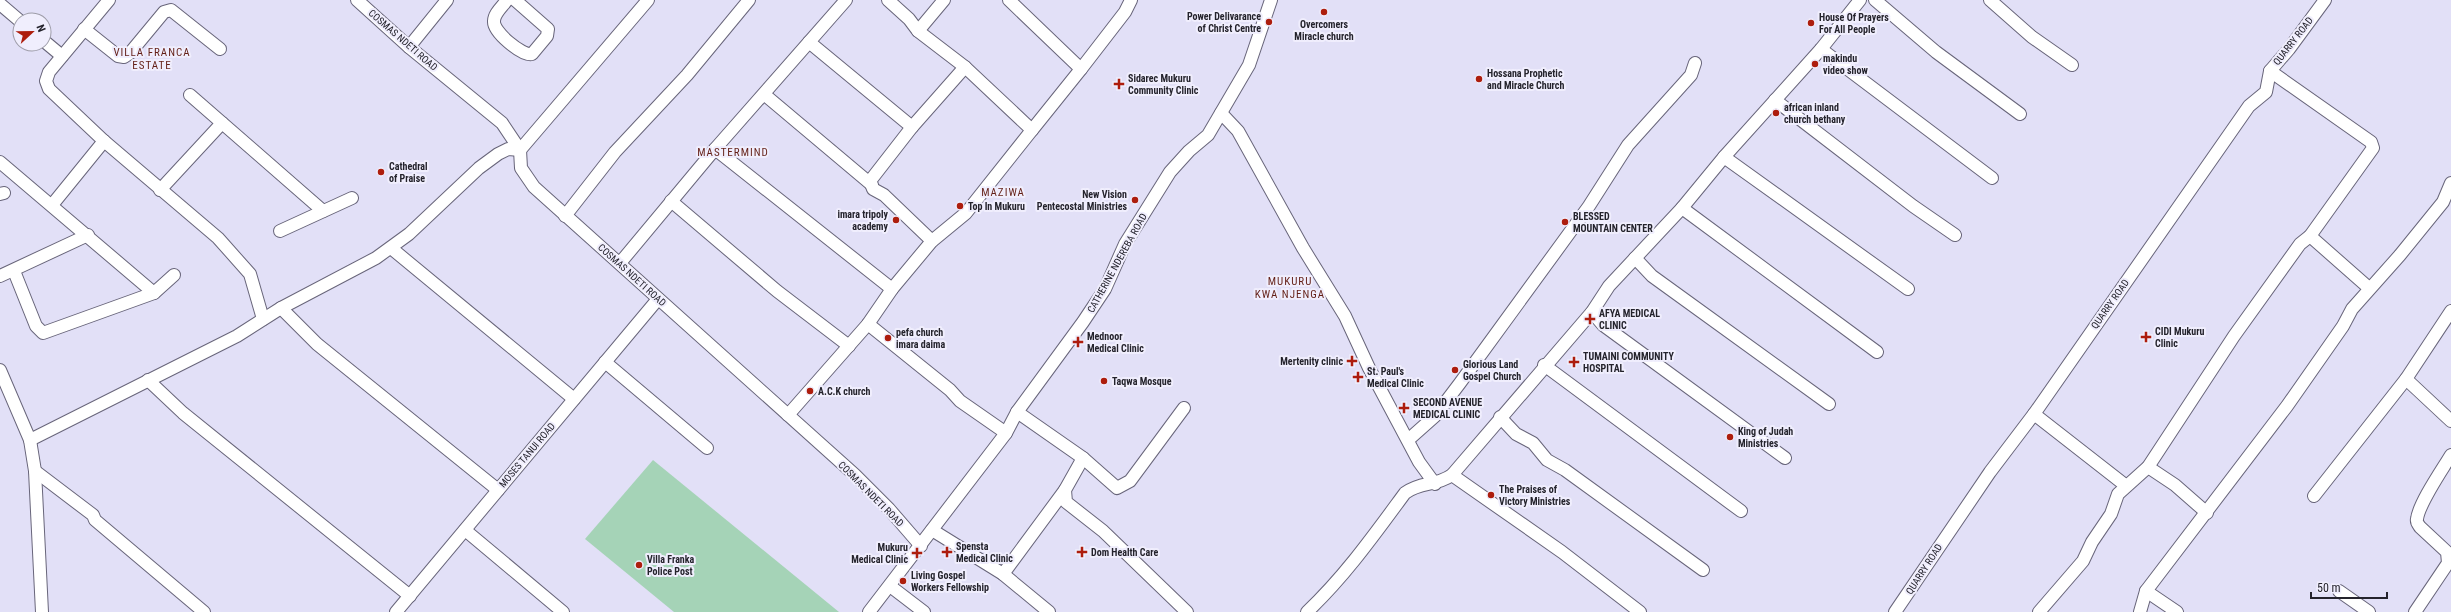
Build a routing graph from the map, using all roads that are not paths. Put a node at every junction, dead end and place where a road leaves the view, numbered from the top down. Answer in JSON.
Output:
{"nodes":[{"id":1,"x":109,"y":0,"type":"edge"},
{"id":2,"x":357,"y":0,"type":"edge"},
{"id":3,"x":447,"y":0,"type":"edge"},
{"id":4,"x":507,"y":0,"type":"edge"},
{"id":5,"x":515,"y":0,"type":"edge"},
{"id":6,"x":648,"y":0,"type":"edge"},
{"id":7,"x":749,"y":0,"type":"edge"},
{"id":8,"x":846,"y":0,"type":"edge"},
{"id":9,"x":888,"y":0,"type":"edge"},
{"id":10,"x":944,"y":0,"type":"edge"},
{"id":11,"x":1009,"y":0,"type":"edge"},
{"id":12,"x":1131,"y":0,"type":"edge"},
{"id":13,"x":1271,"y":0,"type":"edge"},
{"id":14,"x":1860,"y":0,"type":"edge"},
{"id":15,"x":1875,"y":0,"type":"edge"},
{"id":16,"x":1990,"y":0,"type":"edge"},
{"id":17,"x":2325,"y":0,"type":"edge"},
{"id":18,"x":0,"y":4,"type":"edge"},
{"id":19,"x":12,"y":14,"type":"edge"},
{"id":20,"x":84,"y":29,"type":"junction"},
{"id":21,"x":918,"y":31,"type":"junction"},
{"id":22,"x":810,"y":42,"type":"junction"},
{"id":23,"x":409,"y":47,"type":"junction"},
{"id":24,"x":52,"y":48,"type":"edge"},
{"id":25,"x":220,"y":49,"type":"dead end"},
{"id":26,"x":1821,"y":49,"type":"junction"},
{"id":27,"x":62,"y":56,"type":"junction"},
{"id":28,"x":1695,"y":63,"type":"dead end"},
{"id":29,"x":2072,"y":65,"type":"dead end"},
{"id":30,"x":965,"y":66,"type":"junction"},
{"id":31,"x":1081,"y":69,"type":"junction"},
{"id":32,"x":2270,"y":71,"type":"junction"},
{"id":33,"x":190,"y":94,"type":"dead end"},
{"id":34,"x":765,"y":95,"type":"junction"},
{"id":35,"x":1775,"y":100,"type":"junction"},
{"id":36,"x":1220,"y":113,"type":"junction"},
{"id":37,"x":2020,"y":114,"type":"dead end"},
{"id":38,"x":222,"y":123,"type":"junction"},
{"id":39,"x":912,"y":127,"type":"junction"},
{"id":40,"x":1032,"y":130,"type":"junction"},
{"id":41,"x":104,"y":141,"type":"junction"},
{"id":42,"x":715,"y":149,"type":"junction"},
{"id":43,"x":520,"y":150,"type":"junction"},
{"id":44,"x":1724,"y":157,"type":"junction"},
{"id":45,"x":0,"y":162,"type":"edge"},
{"id":46,"x":1992,"y":178,"type":"dead end"},
{"id":47,"x":2451,"y":183,"type":"edge"},
{"id":48,"x":872,"y":185,"type":"junction"},
{"id":49,"x":160,"y":190,"type":"junction"},
{"id":50,"x":352,"y":198,"type":"dead end"},
{"id":51,"x":670,"y":201,"type":"junction"},
{"id":52,"x":52,"y":205,"type":"junction"},
{"id":53,"x":2447,"y":205,"type":"edge"},
{"id":54,"x":1682,"y":208,"type":"junction"},
{"id":55,"x":323,"y":211,"type":"junction"},
{"id":56,"x":565,"y":216,"type":"junction"},
{"id":57,"x":280,"y":231,"type":"dead end"},
{"id":58,"x":88,"y":235,"type":"junction"},
{"id":59,"x":1954,"y":235,"type":"dead end"},
{"id":60,"x":2310,"y":236,"type":"junction"},
{"id":61,"x":932,"y":241,"type":"junction"},
{"id":62,"x":391,"y":248,"type":"junction"},
{"id":63,"x":1635,"y":258,"type":"junction"},
{"id":64,"x":620,"y":263,"type":"junction"},
{"id":65,"x":14,"y":271,"type":"junction"},
{"id":66,"x":174,"y":275,"type":"dead end"},
{"id":67,"x":0,"y":276,"type":"edge"},
{"id":68,"x":2369,"y":288,"type":"junction"},
{"id":69,"x":892,"y":289,"type":"junction"},
{"id":70,"x":1908,"y":289,"type":"dead end"},
{"id":71,"x":154,"y":293,"type":"junction"},
{"id":72,"x":658,"y":299,"type":"junction"},
{"id":73,"x":281,"y":308,"type":"junction"},
{"id":74,"x":2451,"y":311,"type":"edge"},
{"id":75,"x":1592,"y":312,"type":"junction"},
{"id":76,"x":263,"y":319,"type":"junction"},
{"id":77,"x":868,"y":324,"type":"junction"},
{"id":78,"x":849,"y":346,"type":"junction"},
{"id":79,"x":1877,"y":352,"type":"dead end"},
{"id":80,"x":605,"y":362,"type":"junction"},
{"id":81,"x":1544,"y":365,"type":"junction"},
{"id":82,"x":0,"y":370,"type":"edge"},
{"id":83,"x":2406,"y":379,"type":"junction"},
{"id":84,"x":148,"y":380,"type":"junction"},
{"id":85,"x":574,"y":399,"type":"junction"},
{"id":86,"x":1829,"y":404,"type":"dead end"},
{"id":87,"x":1184,"y":408,"type":"dead end"},
{"id":88,"x":1017,"y":412,"type":"junction"},
{"id":89,"x":2034,"y":414,"type":"junction"},
{"id":90,"x":788,"y":415,"type":"junction"},
{"id":91,"x":1500,"y":417,"type":"junction"},
{"id":92,"x":2451,"y":421,"type":"edge"},
{"id":93,"x":1006,"y":433,"type":"junction"},
{"id":94,"x":30,"y":440,"type":"junction"},
{"id":95,"x":1408,"y":440,"type":"junction"},
{"id":96,"x":707,"y":448,"type":"dead end"},
{"id":97,"x":2451,"y":455,"type":"edge"},
{"id":98,"x":1082,"y":458,"type":"junction"},
{"id":99,"x":1785,"y":458,"type":"dead end"},
{"id":100,"x":2148,"y":467,"type":"junction"},
{"id":101,"x":35,"y":471,"type":"junction"},
{"id":102,"x":1452,"y":475,"type":"junction"},
{"id":103,"x":1435,"y":484,"type":"junction"},
{"id":104,"x":2125,"y":485,"type":"junction"},
{"id":105,"x":498,"y":490,"type":"junction"},
{"id":106,"x":1065,"y":490,"type":"junction"},
{"id":107,"x":2314,"y":496,"type":"dead end"},
{"id":108,"x":1741,"y":511,"type":"dead end"},
{"id":109,"x":2207,"y":513,"type":"junction"},
{"id":110,"x":465,"y":530,"type":"junction"},
{"id":111,"x":932,"y":530,"type":"junction"},
{"id":112,"x":921,"y":546,"type":"junction"},
{"id":113,"x":1703,"y":570,"type":"dead end"},
{"id":114,"x":1003,"y":574,"type":"junction"},
{"id":115,"x":890,"y":586,"type":"junction"},
{"id":116,"x":2146,"y":591,"type":"junction"},
{"id":117,"x":2339,"y":591,"type":"dead end"},
{"id":118,"x":410,"y":596,"type":"junction"},
{"id":119,"x":42,"y":612,"type":"edge"},
{"id":120,"x":204,"y":612,"type":"edge"},
{"id":121,"x":396,"y":612,"type":"edge"},
{"id":122,"x":563,"y":612,"type":"edge"},
{"id":123,"x":869,"y":612,"type":"edge"},
{"id":124,"x":924,"y":612,"type":"edge"},
{"id":125,"x":1049,"y":612,"type":"edge"},
{"id":126,"x":1187,"y":612,"type":"edge"},
{"id":127,"x":1307,"y":612,"type":"edge"},
{"id":128,"x":1640,"y":612,"type":"edge"},
{"id":129,"x":1895,"y":612,"type":"edge"},
{"id":130,"x":2039,"y":612,"type":"edge"},
{"id":131,"x":2140,"y":612,"type":"edge"},
{"id":132,"x":2176,"y":612,"type":"edge"},
{"id":133,"x":2369,"y":612,"type":"edge"},
{"id":134,"x":2415,"y":612,"type":"edge"}],
"edges":[{"from":1,"to":20,"type":"street"},
{"from":2,"to":23,"type":"street","name":"COSMAS NDETI ROAD"},
{"from":3,"to":23,"type":"street"},
{"from":4,"to":5,"type":"street"},
{"from":6,"to":43,"type":"street"},
{"from":7,"to":56,"type":"street"},
{"from":8,"to":22,"type":"street"},
{"from":9,"to":21,"type":"street"},
{"from":10,"to":21,"type":"street"},
{"from":11,"to":31,"type":"street"},
{"from":12,"to":31,"type":"street"},
{"from":13,"to":36,"type":"street","name":"CATHERINE NDEREBA ROAD"},
{"from":14,"to":26,"type":"street"},
{"from":15,"to":37,"type":"street"},
{"from":16,"to":29,"type":"street"},
{"from":17,"to":32,"type":"street","name":"QUARRY ROAD"},
{"from":18,"to":19,"type":"street"},
{"from":20,"to":25,"type":"street"},
{"from":20,"to":27,"type":"street"},
{"from":21,"to":30,"type":"street"},
{"from":22,"to":34,"type":"street"},
{"from":22,"to":39,"type":"street"},
{"from":23,"to":43,"type":"street","name":"COSMAS NDETI ROAD"},
{"from":24,"to":27,"type":"street"},
{"from":26,"to":35,"type":"street"},
{"from":26,"to":46,"type":"street"},
{"from":27,"to":41,"type":"street"},
{"from":28,"to":95,"type":"street"},
{"from":30,"to":39,"type":"street"},
{"from":30,"to":40,"type":"street"},
{"from":31,"to":40,"type":"street"},
{"from":32,"to":60,"type":"street"},
{"from":32,"to":89,"type":"street","name":"QUARRY ROAD"},
{"from":33,"to":38,"type":"street"},
{"from":34,"to":42,"type":"street"},
{"from":34,"to":48,"type":"street"},
{"from":35,"to":44,"type":"street"},
{"from":35,"to":59,"type":"street"},
{"from":36,"to":88,"type":"street","name":"CATHERINE NDEREBA ROAD"},
{"from":36,"to":95,"type":"street"},
{"from":38,"to":49,"type":"street"},
{"from":38,"to":55,"type":"street"},
{"from":39,"to":48,"type":"street"},
{"from":40,"to":61,"type":"street"},
{"from":41,"to":49,"type":"street"},
{"from":41,"to":52,"type":"street"},
{"from":42,"to":51,"type":"street"},
{"from":42,"to":69,"type":"street"},
{"from":43,"to":56,"type":"street","name":"COSMAS NDETI ROAD"},
{"from":43,"to":62,"type":"street"},
{"from":44,"to":54,"type":"street"},
{"from":44,"to":70,"type":"street"},
{"from":45,"to":52,"type":"street"},
{"from":47,"to":53,"type":"street"},
{"from":48,"to":61,"type":"street"},
{"from":49,"to":76,"type":"street"},
{"from":50,"to":55,"type":"street"},
{"from":51,"to":64,"type":"street"},
{"from":51,"to":78,"type":"street"},
{"from":52,"to":58,"type":"street"},
{"from":53,"to":68,"type":"street"},
{"from":54,"to":63,"type":"street"},
{"from":54,"to":79,"type":"street"},
{"from":55,"to":57,"type":"street"},
{"from":56,"to":64,"type":"street","name":"COSMAS NDETI ROAD"},
{"from":58,"to":65,"type":"street"},
{"from":58,"to":71,"type":"street"},
{"from":60,"to":68,"type":"street"},
{"from":60,"to":100,"type":"street"},
{"from":61,"to":69,"type":"street"},
{"from":62,"to":73,"type":"street"},
{"from":62,"to":85,"type":"street"},
{"from":63,"to":75,"type":"street"},
{"from":63,"to":86,"type":"street"},
{"from":64,"to":72,"type":"street","name":"COSMAS NDETI ROAD"},
{"from":65,"to":67,"type":"street"},
{"from":65,"to":71,"type":"street"},
{"from":66,"to":71,"type":"street"},
{"from":68,"to":109,"type":"street"},
{"from":69,"to":77,"type":"street"},
{"from":72,"to":80,"type":"street","name":"MOSES TANUI ROAD"},
{"from":72,"to":90,"type":"street","name":"COSMAS NDETI ROAD"},
{"from":73,"to":76,"type":"street"},
{"from":73,"to":105,"type":"street"},
{"from":74,"to":83,"type":"street"},
{"from":75,"to":81,"type":"street"},
{"from":75,"to":99,"type":"street"},
{"from":76,"to":84,"type":"street"},
{"from":77,"to":78,"type":"street"},
{"from":77,"to":93,"type":"street"},
{"from":78,"to":90,"type":"street"},
{"from":80,"to":85,"type":"street","name":"MOSES TANUI ROAD"},
{"from":80,"to":96,"type":"street"},
{"from":81,"to":91,"type":"street"},
{"from":81,"to":108,"type":"street"},
{"from":82,"to":94,"type":"street"},
{"from":83,"to":92,"type":"street"},
{"from":83,"to":107,"type":"street"},
{"from":84,"to":94,"type":"street"},
{"from":84,"to":118,"type":"street"},
{"from":85,"to":105,"type":"street","name":"MOSES TANUI ROAD"},
{"from":87,"to":98,"type":"street"},
{"from":88,"to":93,"type":"street","name":"CATHERINE NDEREBA ROAD"},
{"from":88,"to":98,"type":"street"},
{"from":89,"to":104,"type":"street"},
{"from":89,"to":129,"type":"street","name":"QUARRY ROAD"},
{"from":90,"to":112,"type":"street","name":"COSMAS NDETI ROAD"},
{"from":91,"to":102,"type":"street"},
{"from":91,"to":113,"type":"street"},
{"from":93,"to":111,"type":"street","name":"CATHERINE NDEREBA ROAD"},
{"from":94,"to":101,"type":"street"},
{"from":95,"to":103,"type":"street"},
{"from":97,"to":134,"type":"street"},
{"from":98,"to":106,"type":"street"},
{"from":100,"to":104,"type":"street"},
{"from":100,"to":109,"type":"street"},
{"from":101,"to":119,"type":"street"},
{"from":101,"to":120,"type":"street"},
{"from":102,"to":103,"type":"street"},
{"from":102,"to":128,"type":"street"},
{"from":103,"to":127,"type":"street"},
{"from":104,"to":130,"type":"street"},
{"from":105,"to":110,"type":"street","name":"MOSES TANUI ROAD"},
{"from":106,"to":114,"type":"street"},
{"from":106,"to":126,"type":"street"},
{"from":109,"to":116,"type":"street"},
{"from":110,"to":118,"type":"street","name":"MOSES TANUI ROAD"},
{"from":110,"to":122,"type":"street"},
{"from":111,"to":112,"type":"street","name":"CATHERINE NDEREBA ROAD"},
{"from":111,"to":114,"type":"street"},
{"from":112,"to":115,"type":"street","name":"CATHERINE NDEREBA ROAD"},
{"from":114,"to":125,"type":"street"},
{"from":115,"to":123,"type":"street","name":"CATHERINE NDEREBA ROAD"},
{"from":115,"to":124,"type":"street"},
{"from":116,"to":131,"type":"street"},
{"from":116,"to":132,"type":"street"},
{"from":117,"to":133,"type":"street"},
{"from":118,"to":121,"type":"street","name":"MOSES TANUI ROAD"}]}
